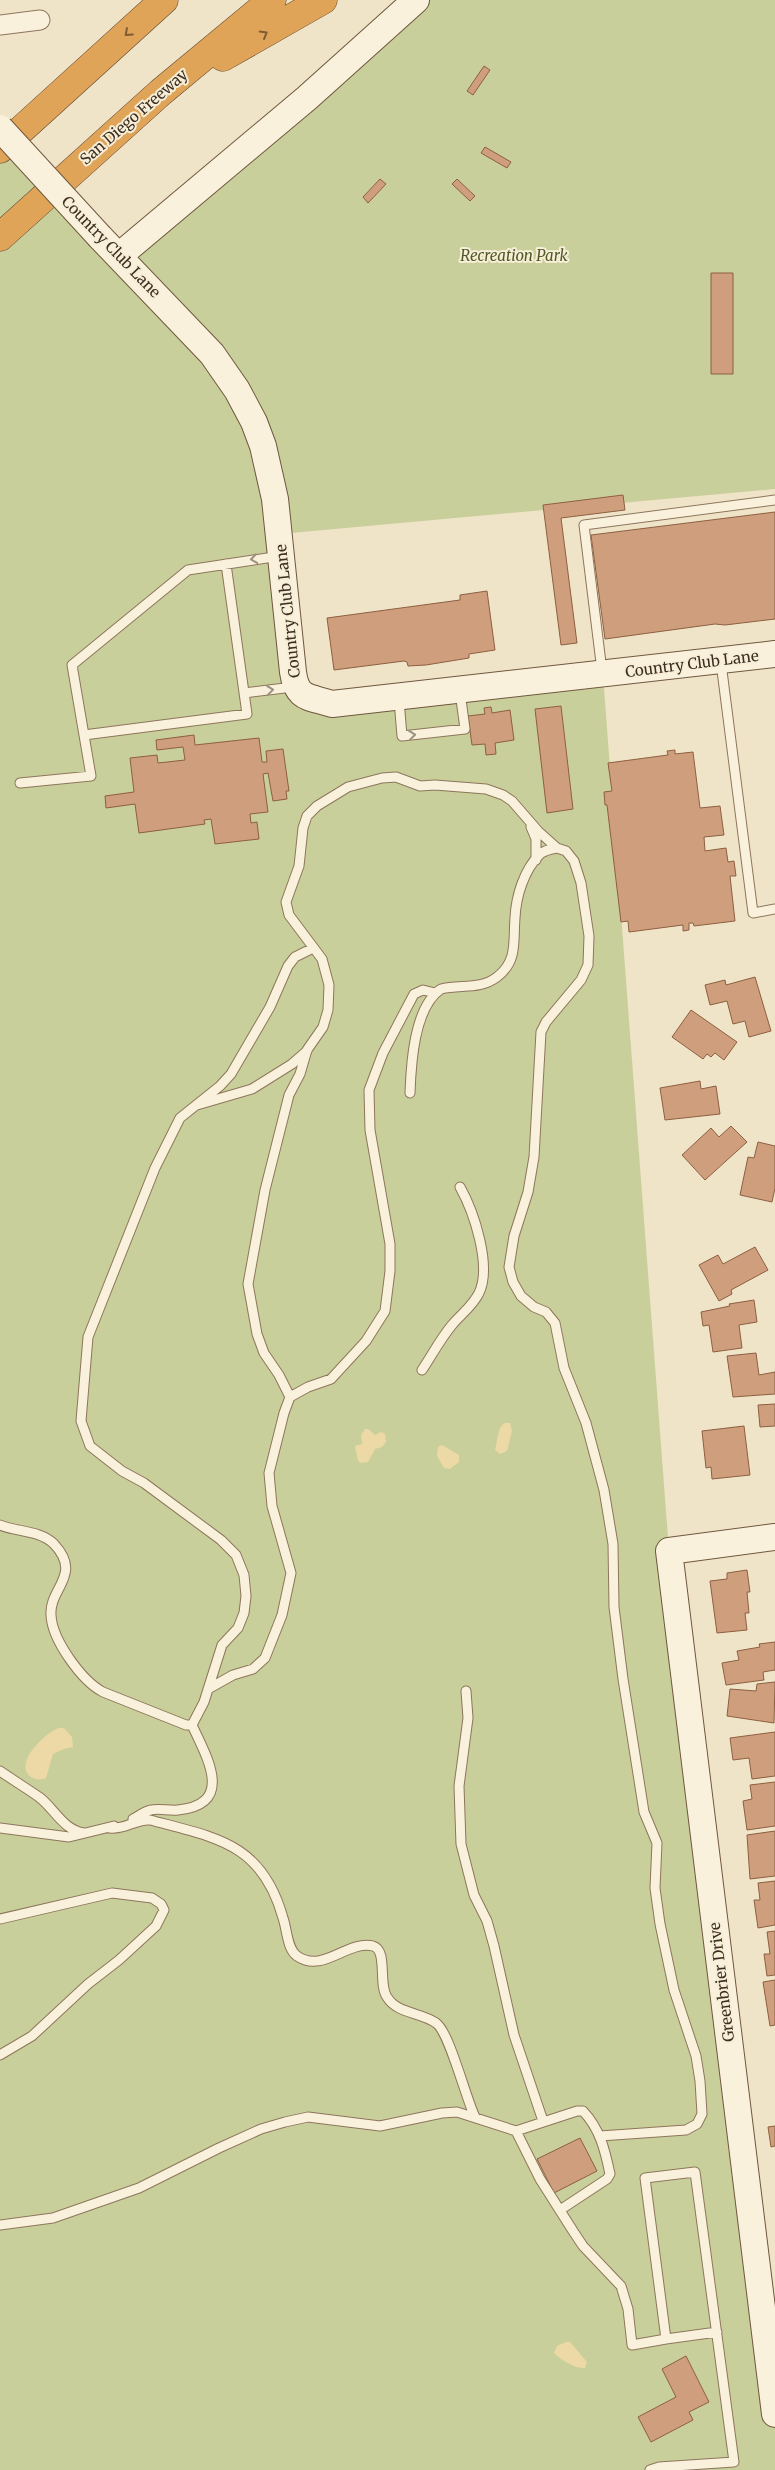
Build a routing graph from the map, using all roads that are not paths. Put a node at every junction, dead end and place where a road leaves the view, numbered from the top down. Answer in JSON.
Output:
{"nodes":[{"id":1,"x":164,"y":0,"type":"edge"},
{"id":2,"x":272,"y":0,"type":"edge"},
{"id":3,"x":323,"y":0,"type":"edge"},
{"id":4,"x":416,"y":0,"type":"edge"},
{"id":5,"x":40,"y":20,"type":"dead end"},
{"id":6,"x":0,"y":25,"type":"edge"},
{"id":7,"x":161,"y":92,"type":"junction"},
{"id":8,"x":0,"y":128,"type":"edge"},
{"id":9,"x":0,"y":149,"type":"edge"},
{"id":10,"x":0,"y":237,"type":"edge"},
{"id":11,"x":120,"y":255,"type":"junction"},
{"id":12,"x":775,"y":500,"type":"edge"},
{"id":13,"x":282,"y":555,"type":"junction"},
{"id":14,"x":226,"y":564,"type":"junction"},
{"id":15,"x":775,"y":654,"type":"edge"},
{"id":16,"x":721,"y":660,"type":"junction"},
{"id":17,"x":603,"y":675,"type":"junction"},
{"id":18,"x":296,"y":686,"type":"junction"},
{"id":19,"x":460,"y":690,"type":"junction"},
{"id":20,"x":244,"y":693,"type":"junction"},
{"id":21,"x":398,"y":697,"type":"junction"},
{"id":22,"x":84,"y":735,"type":"junction"},
{"id":23,"x":20,"y":783,"type":"dead end"},
{"id":24,"x":529,"y":822,"type":"junction"},
{"id":25,"x":557,"y":848,"type":"junction"},
{"id":26,"x":536,"y":860,"type":"junction"},
{"id":27,"x":775,"y":909,"type":"edge"},
{"id":28,"x":312,"y":948,"type":"junction"},
{"id":29,"x":435,"y":993,"type":"junction"},
{"id":30,"x":307,"y":1050,"type":"junction"},
{"id":31,"x":410,"y":1093,"type":"dead end"},
{"id":32,"x":194,"y":1106,"type":"junction"},
{"id":33,"x":460,"y":1187,"type":"dead end"},
{"id":34,"x":422,"y":1370,"type":"dead end"},
{"id":35,"x":290,"y":1397,"type":"junction"},
{"id":36,"x":0,"y":1525,"type":"edge"},
{"id":37,"x":775,"y":1537,"type":"edge"},
{"id":38,"x":208,"y":1690,"type":"junction"},
{"id":39,"x":466,"y":1691,"type":"dead end"},
{"id":40,"x":192,"y":1725,"type":"junction"},
{"id":41,"x":0,"y":1770,"type":"edge"},
{"id":42,"x":0,"y":1828,"type":"edge"},
{"id":43,"x":110,"y":1828,"type":"junction"},
{"id":44,"x":89,"y":1834,"type":"junction"},
{"id":45,"x":0,"y":1919,"type":"edge"},
{"id":46,"x":0,"y":2054,"type":"edge"},
{"id":47,"x":474,"y":2117,"type":"junction"},
{"id":48,"x":543,"y":2121,"type":"junction"},
{"id":49,"x":516,"y":2131,"type":"junction"},
{"id":50,"x":600,"y":2136,"type":"junction"},
{"id":51,"x":560,"y":2210,"type":"junction"},
{"id":52,"x":0,"y":2226,"type":"edge"},
{"id":53,"x":718,"y":2332,"type":"junction"},
{"id":54,"x":666,"y":2340,"type":"junction"},
{"id":55,"x":775,"y":2414,"type":"edge"},
{"id":56,"x":650,"y":2470,"type":"edge"}],
"edges":[{"from":1,"to":9,"type":"highway","one_way":true},
{"from":2,"to":7,"type":"highway","name":"San Diego Freeway"},
{"from":7,"to":3,"type":"highway","one_way":true},
{"from":4,"to":11,"type":"street"},
{"from":5,"to":6,"type":"street"},
{"from":7,"to":10,"type":"highway","name":"San Diego Freeway"},
{"from":8,"to":11,"type":"street","name":"Country Club Lane","bridge":true},
{"from":11,"to":13,"type":"street","name":"Country Club Lane"},
{"from":12,"to":17,"type":"lane"},
{"from":13,"to":14,"type":"lane","one_way":true},
{"from":13,"to":18,"type":"street","name":"Country Club Lane"},
{"from":14,"to":20,"type":"lane"},
{"from":14,"to":22,"type":"lane"},
{"from":15,"to":16,"type":"street","name":"Country Club Lane"},
{"from":16,"to":17,"type":"street","name":"Country Club Lane"},
{"from":16,"to":27,"type":"lane"},
{"from":17,"to":19,"type":"street","name":"Country Club Lane"},
{"from":20,"to":18,"type":"lane","one_way":true},
{"from":18,"to":21,"type":"street","name":"Country Club Lane"},
{"from":19,"to":21,"type":"street","name":"Country Club Lane"},
{"from":21,"to":19,"type":"lane","one_way":true},
{"from":20,"to":22,"type":"lane"},
{"from":22,"to":23,"type":"lane"},
{"from":24,"to":25,"type":"lane"},
{"from":24,"to":26,"type":"lane"},
{"from":24,"to":28,"type":"lane"},
{"from":25,"to":26,"type":"lane"},
{"from":25,"to":50,"type":"lane"},
{"from":26,"to":29,"type":"lane"},
{"from":28,"to":30,"type":"lane"},
{"from":28,"to":32,"type":"lane"},
{"from":29,"to":31,"type":"lane"},
{"from":29,"to":35,"type":"lane"},
{"from":30,"to":32,"type":"lane"},
{"from":30,"to":35,"type":"lane"},
{"from":32,"to":38,"type":"lane"},
{"from":33,"to":34,"type":"lane"},
{"from":35,"to":38,"type":"lane"},
{"from":36,"to":40,"type":"lane"},
{"from":37,"to":55,"type":"street","name":"Greenbrier Drive"},
{"from":38,"to":40,"type":"lane"},
{"from":39,"to":48,"type":"lane"},
{"from":40,"to":43,"type":"lane"},
{"from":41,"to":44,"type":"lane"},
{"from":42,"to":44,"type":"lane"},
{"from":43,"to":44,"type":"lane"},
{"from":43,"to":47,"type":"lane"},
{"from":45,"to":46,"type":"lane"},
{"from":47,"to":49,"type":"lane"},
{"from":47,"to":52,"type":"lane"},
{"from":48,"to":49,"type":"lane"},
{"from":48,"to":50,"type":"lane"},
{"from":49,"to":51,"type":"lane"},
{"from":50,"to":51,"type":"lane"},
{"from":51,"to":54,"type":"lane"},
{"from":53,"to":54,"type":"lane"},
{"from":53,"to":54,"type":"lane"},
{"from":53,"to":56,"type":"lane"}]}
